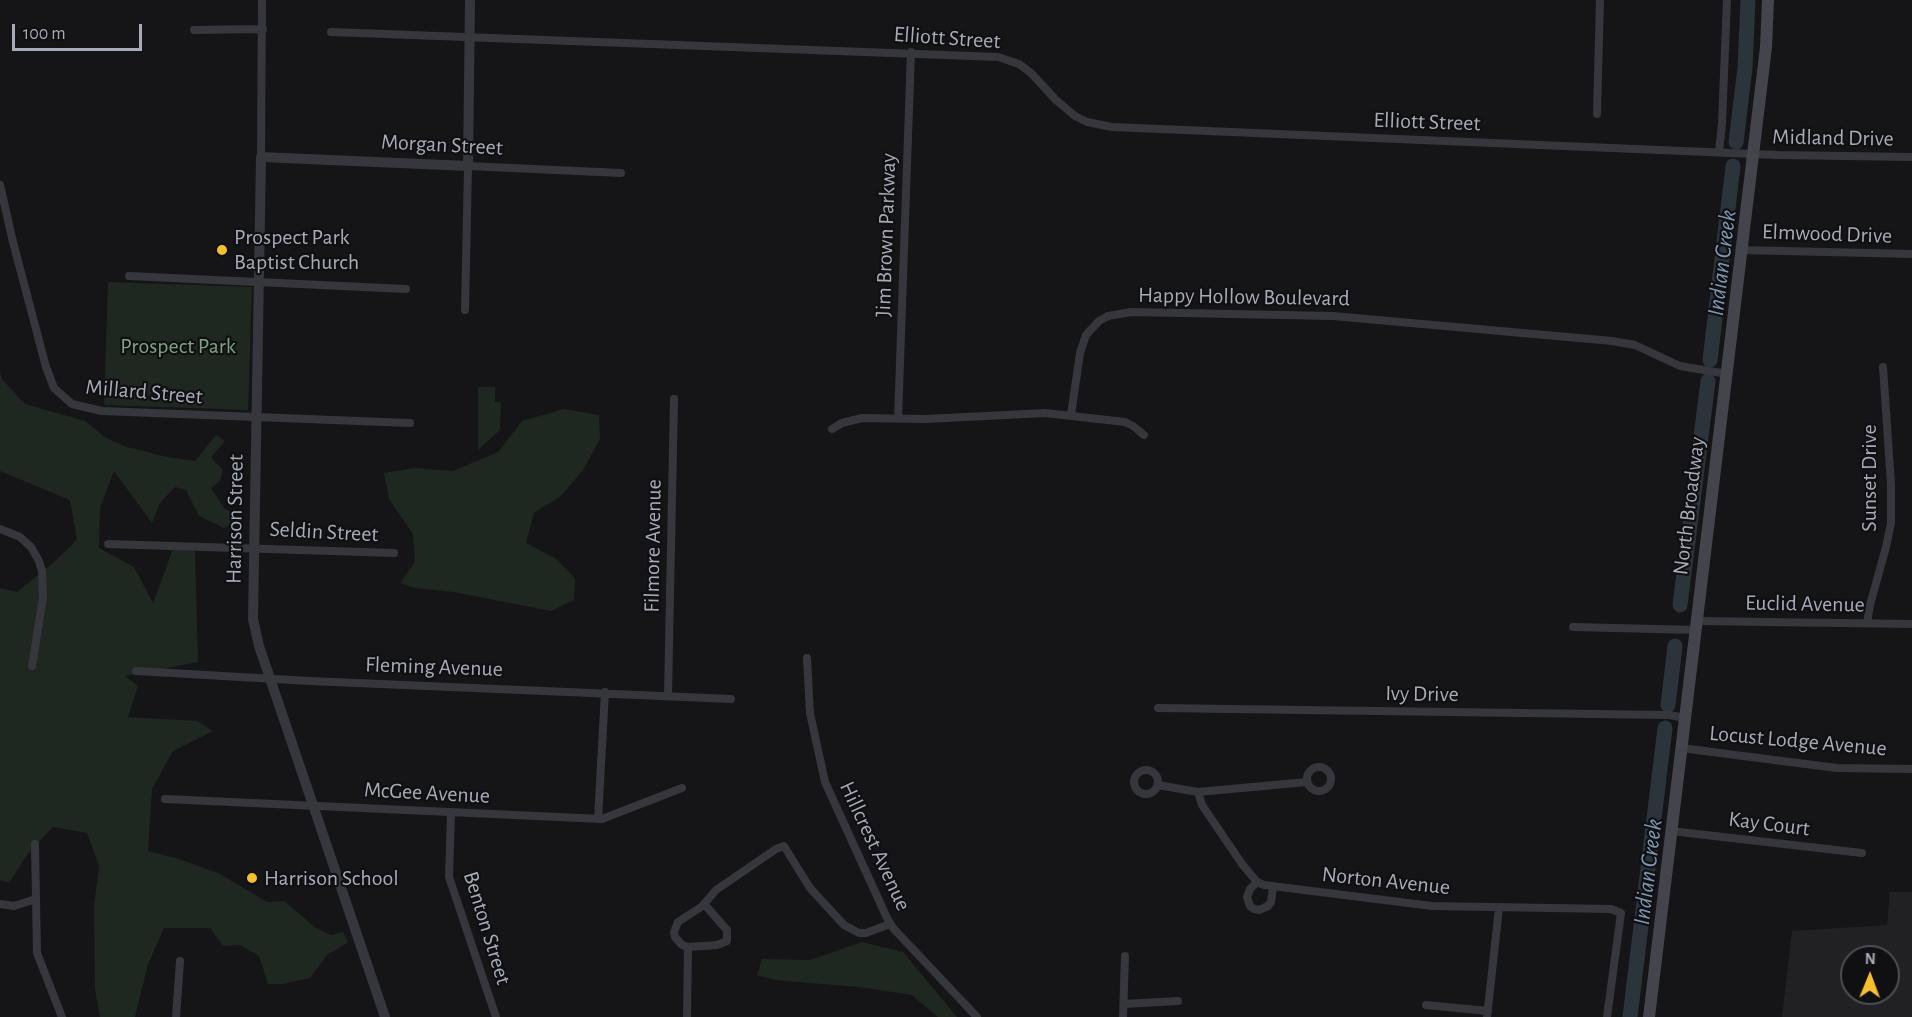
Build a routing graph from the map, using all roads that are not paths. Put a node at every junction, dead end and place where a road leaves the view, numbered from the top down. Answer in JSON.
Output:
{"nodes":[{"id":1,"x":262,"y":0,"type":"edge"},
{"id":2,"x":470,"y":0,"type":"edge"},
{"id":3,"x":1600,"y":0,"type":"edge"},
{"id":4,"x":1727,"y":0,"type":"edge"},
{"id":5,"x":1768,"y":0,"type":"edge"},
{"id":6,"x":263,"y":29,"type":"junction"},
{"id":7,"x":194,"y":30,"type":"dead end"},
{"id":8,"x":331,"y":32,"type":"dead end"},
{"id":9,"x":469,"y":39,"type":"junction"},
{"id":10,"x":911,"y":52,"type":"junction"},
{"id":11,"x":1597,"y":114,"type":"dead end"},
{"id":12,"x":1719,"y":152,"type":"junction"},
{"id":13,"x":1753,"y":154,"type":"junction"},
{"id":14,"x":261,"y":157,"type":"junction"},
{"id":15,"x":1912,"y":157,"type":"edge"},
{"id":16,"x":468,"y":166,"type":"junction"},
{"id":17,"x":621,"y":173,"type":"dead end"},
{"id":18,"x":0,"y":185,"type":"edge"},
{"id":19,"x":1741,"y":250,"type":"junction"},
{"id":20,"x":1912,"y":254,"type":"edge"},
{"id":21,"x":129,"y":276,"type":"dead end"},
{"id":22,"x":258,"y":282,"type":"junction"},
{"id":23,"x":406,"y":289,"type":"dead end"},
{"id":24,"x":465,"y":310,"type":"dead end"},
{"id":25,"x":1883,"y":367,"type":"dead end"},
{"id":26,"x":1727,"y":374,"type":"junction"},
{"id":27,"x":674,"y":399,"type":"dead end"},
{"id":28,"x":1071,"y":415,"type":"junction"},
{"id":29,"x":256,"y":417,"type":"junction"},
{"id":30,"x":898,"y":419,"type":"junction"},
{"id":31,"x":410,"y":423,"type":"dead end"},
{"id":32,"x":832,"y":429,"type":"dead end"},
{"id":33,"x":1144,"y":435,"type":"dead end"},
{"id":34,"x":0,"y":529,"type":"edge"},
{"id":35,"x":108,"y":544,"type":"dead end"},
{"id":36,"x":254,"y":547,"type":"junction"},
{"id":37,"x":394,"y":554,"type":"dead end"},
{"id":38,"x":1867,"y":623,"type":"junction"},
{"id":39,"x":1912,"y":624,"type":"edge"},
{"id":40,"x":1696,"y":625,"type":"junction"},
{"id":41,"x":1573,"y":627,"type":"dead end"},
{"id":42,"x":807,"y":658,"type":"dead end"},
{"id":43,"x":32,"y":666,"type":"dead end"},
{"id":44,"x":136,"y":671,"type":"dead end"},
{"id":45,"x":271,"y":678,"type":"junction"},
{"id":46,"x":605,"y":692,"type":"junction"},
{"id":47,"x":668,"y":695,"type":"junction"},
{"id":48,"x":731,"y":699,"type":"dead end"},
{"id":49,"x":1158,"y":708,"type":"dead end"},
{"id":50,"x":1685,"y":718,"type":"junction"},
{"id":51,"x":1681,"y":748,"type":"junction"},
{"id":52,"x":1912,"y":769,"type":"edge"},
{"id":53,"x":1306,"y":782,"type":"dead end"},
{"id":54,"x":1158,"y":785,"type":"dead end"},
{"id":55,"x":682,"y":788,"type":"dead end"},
{"id":56,"x":1198,"y":792,"type":"junction"},
{"id":57,"x":165,"y":799,"type":"dead end"},
{"id":58,"x":314,"y":806,"type":"junction"},
{"id":59,"x":451,"y":813,"type":"junction"},
{"id":60,"x":598,"y":819,"type":"junction"},
{"id":61,"x":1671,"y":831,"type":"junction"},
{"id":62,"x":35,"y":844,"type":"dead end"},
{"id":63,"x":1862,"y":853,"type":"dead end"},
{"id":64,"x":1257,"y":882,"type":"junction"},
{"id":65,"x":1273,"y":886,"type":"junction"},
{"id":66,"x":36,"y":899,"type":"junction"},
{"id":67,"x":0,"y":904,"type":"edge"},
{"id":68,"x":704,"y":904,"type":"junction"},
{"id":69,"x":1499,"y":908,"type":"junction"},
{"id":70,"x":890,"y":924,"type":"junction"},
{"id":71,"x":687,"y":947,"type":"junction"},
{"id":72,"x":1125,"y":956,"type":"dead end"},
{"id":73,"x":180,"y":961,"type":"dead end"},
{"id":74,"x":1178,"y":1001,"type":"dead end"},
{"id":75,"x":1124,"y":1004,"type":"junction"},
{"id":76,"x":1426,"y":1005,"type":"dead end"},
{"id":77,"x":1487,"y":1014,"type":"edge"},
{"id":78,"x":62,"y":1017,"type":"edge"},
{"id":79,"x":176,"y":1017,"type":"edge"},
{"id":80,"x":385,"y":1017,"type":"edge"},
{"id":81,"x":496,"y":1017,"type":"edge"},
{"id":82,"x":687,"y":1017,"type":"edge"},
{"id":83,"x":977,"y":1017,"type":"edge"},
{"id":84,"x":1124,"y":1017,"type":"edge"},
{"id":85,"x":1607,"y":1017,"type":"edge"},
{"id":86,"x":1649,"y":1017,"type":"edge"}],
"edges":[{"from":1,"to":6,"type":"street","name":"Harrison Street"},
{"from":2,"to":9,"type":"street"},
{"from":3,"to":11,"type":"street"},
{"from":4,"to":12,"type":"street"},
{"from":5,"to":13,"type":"main road","name":"North Broadway"},
{"from":6,"to":7,"type":"street"},
{"from":6,"to":14,"type":"street","name":"Harrison Street"},
{"from":8,"to":9,"type":"street","name":"Elliott Street"},
{"from":9,"to":10,"type":"street","name":"Elliott Street"},
{"from":9,"to":16,"type":"street"},
{"from":10,"to":12,"type":"street","name":"Elliott Street"},
{"from":10,"to":30,"type":"street","name":"Jim Brown Parkway"},
{"from":12,"to":13,"type":"street","name":"Elliott Street"},
{"from":13,"to":15,"type":"street","name":"Midland Drive"},
{"from":13,"to":19,"type":"main road","name":"North Broadway"},
{"from":14,"to":16,"type":"street","name":"Morgan Street"},
{"from":14,"to":22,"type":"street","name":"Harrison Street"},
{"from":16,"to":17,"type":"street","name":"Morgan Street"},
{"from":16,"to":24,"type":"street"},
{"from":18,"to":29,"type":"street","name":"Millard Street"},
{"from":19,"to":20,"type":"street","name":"Elmwood Drive"},
{"from":19,"to":26,"type":"main road","name":"North Broadway"},
{"from":21,"to":22,"type":"street"},
{"from":22,"to":23,"type":"street"},
{"from":22,"to":29,"type":"street","name":"Harrison Street"},
{"from":25,"to":38,"type":"street","name":"Sunset Drive"},
{"from":26,"to":28,"type":"street","name":"Happy Hollow Boulevard"},
{"from":26,"to":40,"type":"main road","name":"North Broadway"},
{"from":27,"to":47,"type":"street","name":"Filmore Avenue"},
{"from":28,"to":30,"type":"street"},
{"from":28,"to":33,"type":"street"},
{"from":29,"to":31,"type":"street","name":"Millard Street"},
{"from":29,"to":36,"type":"street","name":"Harrison Street"},
{"from":30,"to":32,"type":"street"},
{"from":34,"to":43,"type":"street"},
{"from":35,"to":36,"type":"street","name":"Seldin Street"},
{"from":36,"to":37,"type":"street","name":"Seldin Street"},
{"from":36,"to":45,"type":"street","name":"Harrison Street"},
{"from":38,"to":39,"type":"street","name":"Euclid Avenue"},
{"from":38,"to":40,"type":"street","name":"Euclid Avenue"},
{"from":40,"to":41,"type":"street","name":"Euclid Avenue"},
{"from":40,"to":50,"type":"main road","name":"North Broadway"},
{"from":42,"to":70,"type":"street","name":"Hillcrest Avenue"},
{"from":44,"to":45,"type":"street","name":"Fleming Avenue"},
{"from":45,"to":46,"type":"street","name":"Fleming Avenue"},
{"from":45,"to":58,"type":"street","name":"Harrison Street"},
{"from":46,"to":47,"type":"street","name":"Fleming Avenue"},
{"from":46,"to":60,"type":"street"},
{"from":47,"to":48,"type":"street","name":"Fleming Avenue"},
{"from":49,"to":50,"type":"street","name":"Ivy Drive"},
{"from":50,"to":51,"type":"main road","name":"North Broadway"},
{"from":51,"to":52,"type":"street","name":"Locust Lodge Avenue"},
{"from":51,"to":61,"type":"main road","name":"North Broadway"},
{"from":53,"to":56,"type":"street"},
{"from":54,"to":56,"type":"street"},
{"from":55,"to":60,"type":"street","name":"McGee Avenue"},
{"from":56,"to":64,"type":"street"},
{"from":57,"to":58,"type":"street","name":"McGee Avenue"},
{"from":58,"to":59,"type":"street","name":"McGee Avenue"},
{"from":58,"to":80,"type":"street","name":"Harrison Street"},
{"from":59,"to":60,"type":"street","name":"McGee Avenue"},
{"from":59,"to":81,"type":"street","name":"Benton Street"},
{"from":61,"to":63,"type":"street","name":"Kay Court"},
{"from":61,"to":86,"type":"main road","name":"North Broadway"},
{"from":62,"to":66,"type":"street"},
{"from":64,"to":65,"type":"street","name":"Norton Avenue"},
{"from":64,"to":65,"type":"street"},
{"from":65,"to":69,"type":"street","name":"Norton Avenue"},
{"from":66,"to":67,"type":"street"},
{"from":66,"to":78,"type":"street"},
{"from":68,"to":70,"type":"street"},
{"from":68,"to":71,"type":"street"},
{"from":68,"to":71,"type":"street"},
{"from":69,"to":77,"type":"street"},
{"from":69,"to":85,"type":"street","name":"Norton Avenue"},
{"from":70,"to":83,"type":"street","name":"Hillcrest Avenue"},
{"from":71,"to":82,"type":"street"},
{"from":72,"to":75,"type":"street"},
{"from":73,"to":79,"type":"street"},
{"from":74,"to":75,"type":"street"},
{"from":75,"to":84,"type":"street"},
{"from":76,"to":77,"type":"street"}]}
